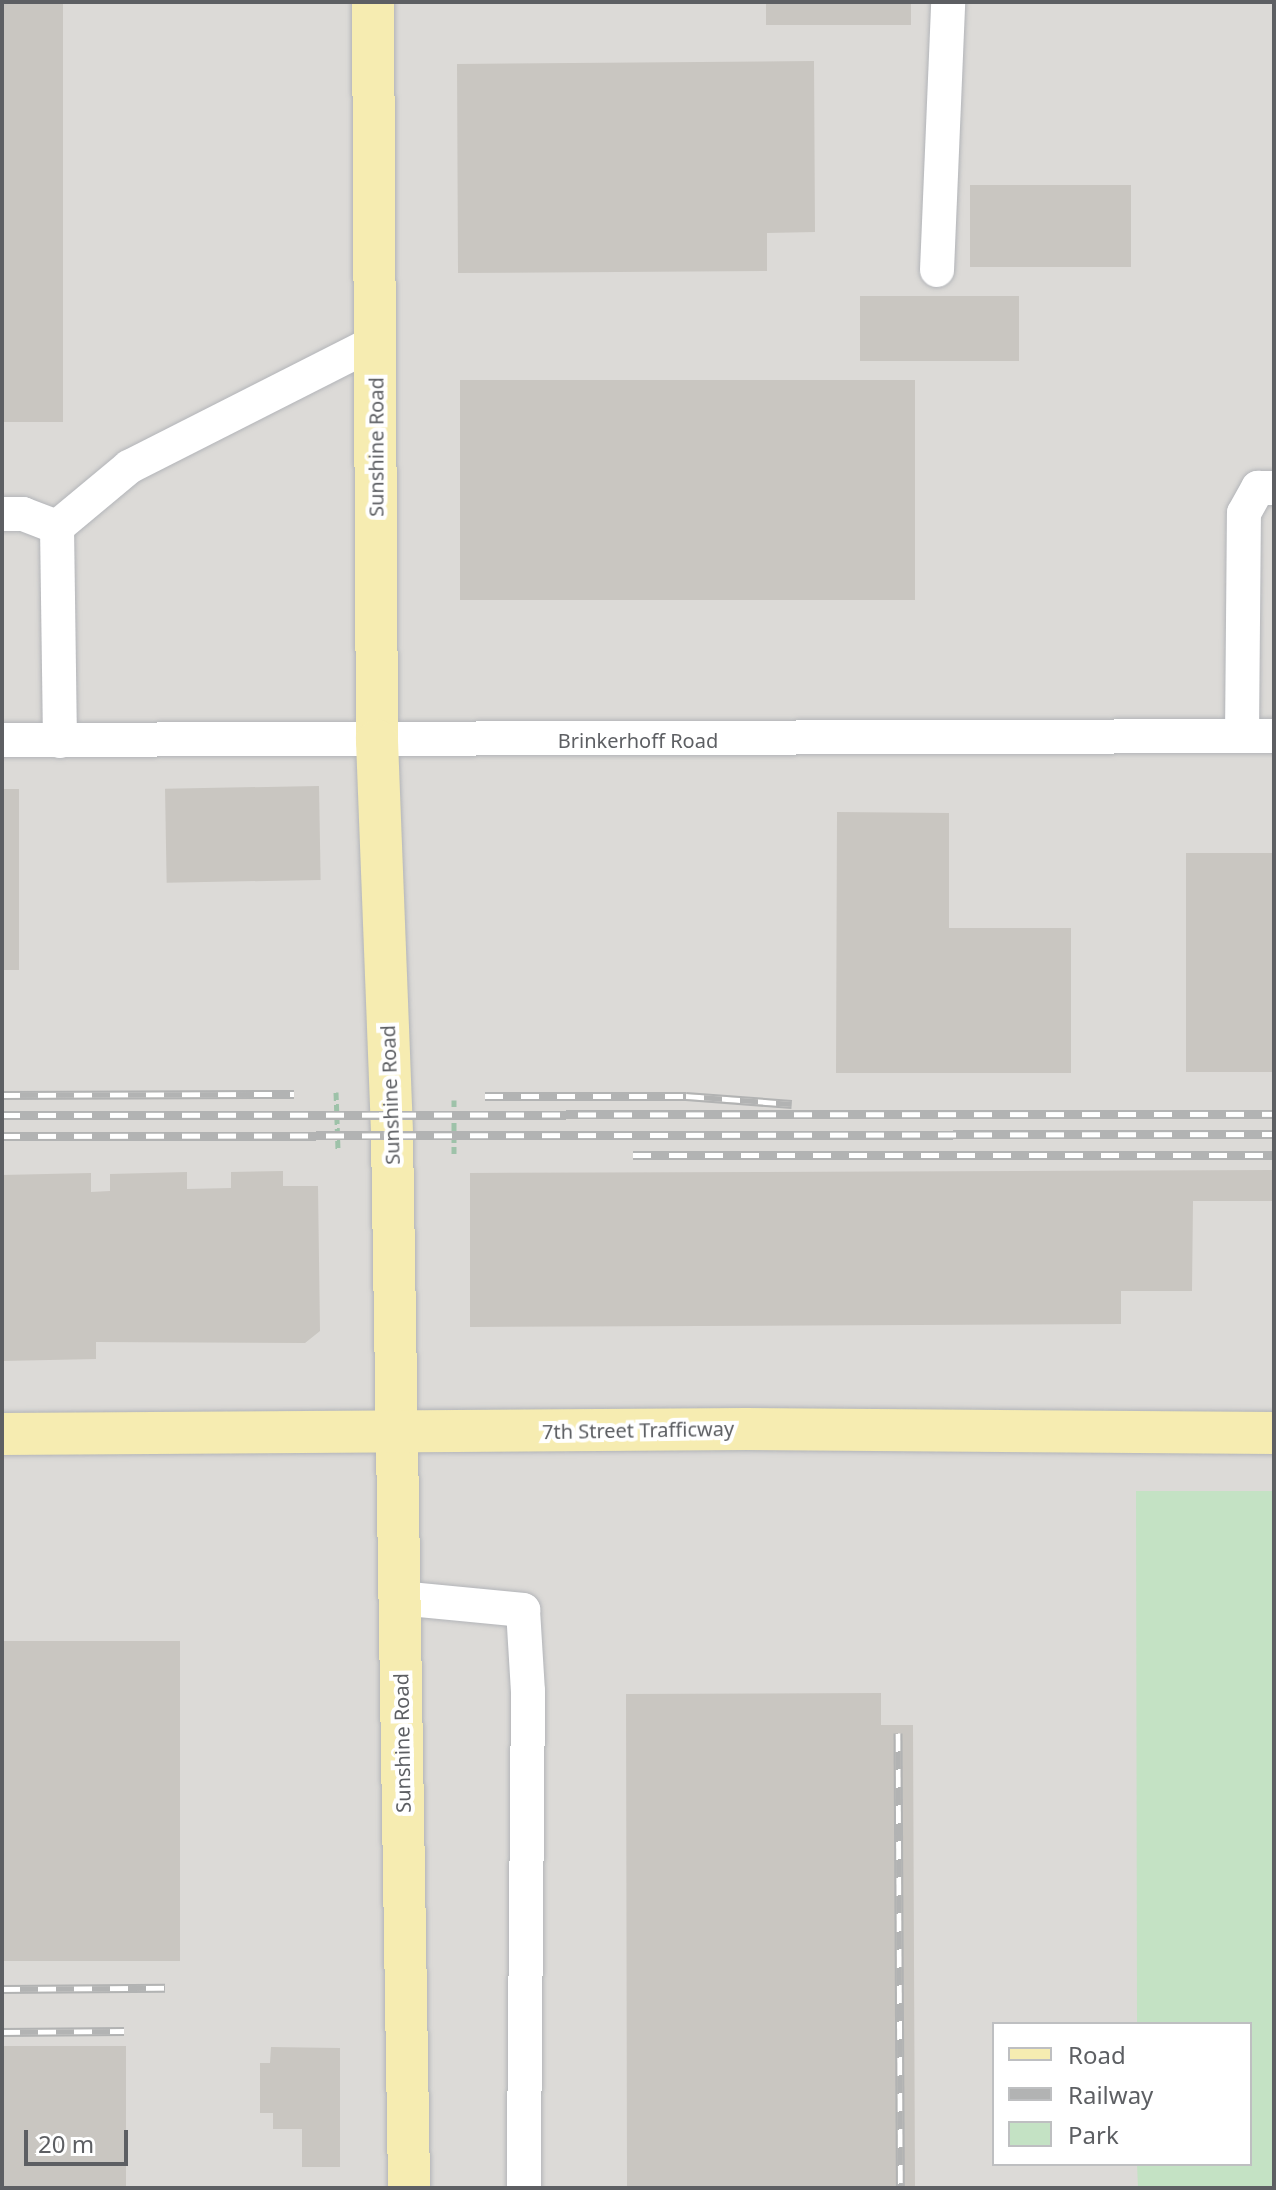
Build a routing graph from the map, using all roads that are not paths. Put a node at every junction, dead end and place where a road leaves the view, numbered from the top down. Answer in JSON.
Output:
{"nodes":[{"id":1,"x":373,"y":2,"type":"edge"},
{"id":2,"x":948,"y":2,"type":"edge"},
{"id":3,"x":937,"y":270,"type":"dead end"},
{"id":4,"x":375,"y":342,"type":"junction"},
{"id":5,"x":1274,"y":488,"type":"edge"},
{"id":6,"x":2,"y":514,"type":"edge"},
{"id":7,"x":57,"y":527,"type":"junction"},
{"id":8,"x":1258,"y":736,"type":"edge"},
{"id":9,"x":2,"y":740,"type":"edge"},
{"id":10,"x":60,"y":741,"type":"junction"},
{"id":11,"x":377,"y":741,"type":"junction"},
{"id":12,"x":396,"y":1432,"type":"junction"},
{"id":13,"x":1274,"y":1433,"type":"edge"},
{"id":14,"x":2,"y":1434,"type":"edge"},
{"id":15,"x":399,"y":1598,"type":"junction"},
{"id":16,"x":409,"y":2188,"type":"edge"},
{"id":17,"x":524,"y":2188,"type":"edge"}],
"edges":[{"from":1,"to":4,"type":"main road","name":"Sunshine Road"},
{"from":2,"to":3,"type":"street"},
{"from":4,"to":7,"type":"street"},
{"from":4,"to":11,"type":"main road","name":"Sunshine Road"},
{"from":5,"to":8,"type":"street"},
{"from":6,"to":7,"type":"street"},
{"from":7,"to":10,"type":"street"},
{"from":8,"to":11,"type":"street","name":"Brinkerhoff Road"},
{"from":9,"to":10,"type":"street","name":"Brinkerhoff Road"},
{"from":10,"to":11,"type":"street","name":"Brinkerhoff Road"},
{"from":11,"to":12,"type":"main road","name":"Sunshine Road"},
{"from":12,"to":13,"type":"main road","name":"7th Street Trafficway"},
{"from":12,"to":14,"type":"main road","name":"7th Street Trafficway"},
{"from":12,"to":15,"type":"main road","name":"Sunshine Road"},
{"from":15,"to":16,"type":"main road","name":"Sunshine Road"},
{"from":15,"to":17,"type":"street"}]}
